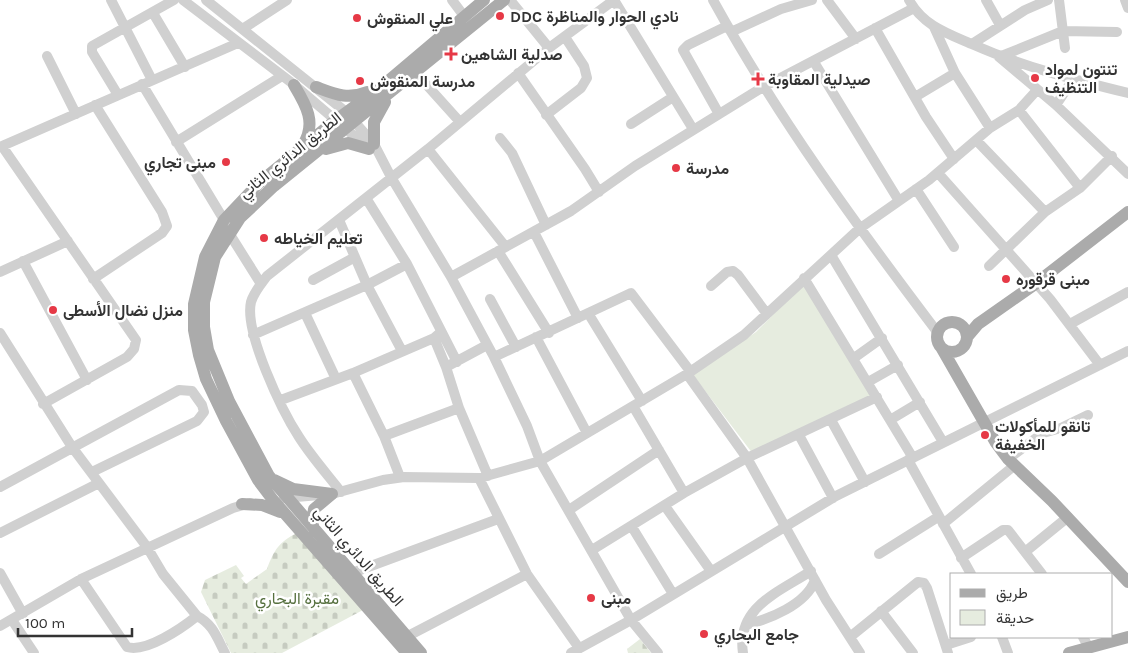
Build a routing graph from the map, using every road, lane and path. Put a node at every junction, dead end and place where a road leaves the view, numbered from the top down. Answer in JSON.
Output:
{"nodes":[{"id":1,"x":111,"y":0,"type":"edge"},
{"id":2,"x":174,"y":0,"type":"edge"},
{"id":3,"x":182,"y":0,"type":"edge"},
{"id":4,"x":206,"y":0,"type":"edge"},
{"id":5,"x":287,"y":0,"type":"edge"},
{"id":6,"x":452,"y":0,"type":"edge"},
{"id":7,"x":484,"y":0,"type":"edge"},
{"id":8,"x":504,"y":0,"type":"edge"},
{"id":9,"x":510,"y":0,"type":"edge"},
{"id":10,"x":614,"y":0,"type":"edge"},
{"id":11,"x":713,"y":0,"type":"edge"},
{"id":12,"x":812,"y":0,"type":"edge"},
{"id":13,"x":827,"y":0,"type":"edge"},
{"id":14,"x":986,"y":0,"type":"edge"},
{"id":15,"x":1048,"y":0,"type":"edge"},
{"id":16,"x":1059,"y":0,"type":"edge"},
{"id":17,"x":1125,"y":0,"type":"edge"},
{"id":18,"x":911,"y":4,"type":"edge"},
{"id":19,"x":1128,"y":8,"type":"edge"},
{"id":20,"x":153,"y":14,"type":"junction"},
{"id":21,"x":464,"y":16,"type":"junction"},
{"id":22,"x":1000,"y":25,"type":"junction"},
{"id":23,"x":934,"y":27,"type":"junction"},
{"id":24,"x":126,"y":28,"type":"junction"},
{"id":25,"x":244,"y":28,"type":"junction"},
{"id":26,"x":875,"y":28,"type":"junction"},
{"id":27,"x":729,"y":29,"type":"junction"},
{"id":28,"x":1063,"y":31,"type":"junction"},
{"id":29,"x":1117,"y":32,"type":"dead end"},
{"id":30,"x":564,"y":37,"type":"junction"},
{"id":31,"x":856,"y":39,"type":"junction"},
{"id":32,"x":238,"y":43,"type":"junction"},
{"id":33,"x":972,"y":44,"type":"junction"},
{"id":34,"x":549,"y":48,"type":"junction"},
{"id":35,"x":1065,"y":48,"type":"dead end"},
{"id":36,"x":47,"y":56,"type":"dead end"},
{"id":37,"x":999,"y":56,"type":"junction"},
{"id":38,"x":814,"y":62,"type":"junction"},
{"id":39,"x":185,"y":67,"type":"junction"},
{"id":40,"x":415,"y":72,"type":"junction"},
{"id":41,"x":518,"y":73,"type":"junction"},
{"id":42,"x":955,"y":73,"type":"junction"},
{"id":43,"x":282,"y":76,"type":"junction"},
{"id":44,"x":1072,"y":81,"type":"junction"},
{"id":45,"x":147,"y":82,"type":"junction"},
{"id":46,"x":294,"y":85,"type":"junction"},
{"id":47,"x":316,"y":87,"type":"junction"},
{"id":48,"x":381,"y":87,"type":"junction"},
{"id":49,"x":763,"y":87,"type":"junction"},
{"id":50,"x":394,"y":90,"type":"junction"},
{"id":51,"x":1037,"y":90,"type":"junction"},
{"id":52,"x":1128,"y":93,"type":"edge"},
{"id":53,"x":118,"y":95,"type":"junction"},
{"id":54,"x":673,"y":97,"type":"junction"},
{"id":55,"x":915,"y":98,"type":"junction"},
{"id":56,"x":1056,"y":105,"type":"junction"},
{"id":57,"x":95,"y":106,"type":"junction"},
{"id":58,"x":1019,"y":110,"type":"junction"},
{"id":59,"x":76,"y":114,"type":"junction"},
{"id":60,"x":719,"y":114,"type":"junction"},
{"id":61,"x":546,"y":115,"type":"junction"},
{"id":62,"x":341,"y":116,"type":"junction"},
{"id":63,"x":460,"y":122,"type":"junction"},
{"id":64,"x":631,"y":124,"type":"dead end"},
{"id":65,"x":351,"y":125,"type":"junction"},
{"id":66,"x":990,"y":128,"type":"junction"},
{"id":67,"x":693,"y":129,"type":"junction"},
{"id":68,"x":500,"y":138,"type":"dead end"},
{"id":69,"x":976,"y":140,"type":"junction"},
{"id":70,"x":176,"y":142,"type":"junction"},
{"id":71,"x":1,"y":146,"type":"edge"},
{"id":72,"x":371,"y":146,"type":"junction"},
{"id":73,"x":428,"y":149,"type":"junction"},
{"id":74,"x":298,"y":151,"type":"junction"},
{"id":75,"x":319,"y":151,"type":"junction"},
{"id":76,"x":1112,"y":156,"type":"junction"},
{"id":77,"x":954,"y":159,"type":"junction"},
{"id":78,"x":938,"y":173,"type":"junction"},
{"id":79,"x":1128,"y":174,"type":"edge"},
{"id":80,"x":391,"y":177,"type":"junction"},
{"id":81,"x":1080,"y":188,"type":"junction"},
{"id":82,"x":916,"y":189,"type":"junction"},
{"id":83,"x":598,"y":192,"type":"junction"},
{"id":84,"x":366,"y":198,"type":"junction"},
{"id":85,"x":899,"y":201,"type":"junction"},
{"id":86,"x":1045,"y":212,"type":"junction"},
{"id":87,"x":1128,"y":212,"type":"edge"},
{"id":88,"x":224,"y":220,"type":"junction"},
{"id":89,"x":338,"y":220,"type":"junction"},
{"id":90,"x":546,"y":225,"type":"junction"},
{"id":91,"x":859,"y":230,"type":"junction"},
{"id":92,"x":534,"y":232,"type":"junction"},
{"id":93,"x":228,"y":233,"type":"junction"},
{"id":94,"x":68,"y":241,"type":"junction"},
{"id":95,"x":954,"y":247,"type":"dead end"},
{"id":96,"x":502,"y":249,"type":"junction"},
{"id":97,"x":1007,"y":252,"type":"junction"},
{"id":98,"x":831,"y":254,"type":"junction"},
{"id":99,"x":355,"y":257,"type":"junction"},
{"id":100,"x":23,"y":261,"type":"junction"},
{"id":101,"x":407,"y":264,"type":"junction"},
{"id":102,"x":989,"y":266,"type":"dead end"},
{"id":103,"x":0,"y":272,"type":"edge"},
{"id":104,"x":451,"y":277,"type":"junction"},
{"id":105,"x":804,"y":278,"type":"junction"},
{"id":106,"x":93,"y":279,"type":"junction"},
{"id":107,"x":313,"y":280,"type":"dead end"},
{"id":108,"x":261,"y":284,"type":"junction"},
{"id":109,"x":1035,"y":284,"type":"junction"},
{"id":110,"x":367,"y":285,"type":"junction"},
{"id":111,"x":710,"y":286,"type":"dead end"},
{"id":112,"x":1128,"y":292,"type":"edge"},
{"id":113,"x":490,"y":299,"type":"dead end"},
{"id":114,"x":305,"y":312,"type":"junction"},
{"id":115,"x":767,"y":314,"type":"junction"},
{"id":116,"x":583,"y":316,"type":"junction"},
{"id":117,"x":991,"y":317,"type":"junction"},
{"id":118,"x":951,"y":322,"type":"junction"},
{"id":119,"x":1070,"y":324,"type":"junction"},
{"id":120,"x":0,"y":333,"type":"edge"},
{"id":121,"x":549,"y":333,"type":"junction"},
{"id":122,"x":938,"y":333,"type":"junction"},
{"id":123,"x":253,"y":334,"type":"junction"},
{"id":124,"x":437,"y":335,"type":"junction"},
{"id":125,"x":536,"y":337,"type":"junction"},
{"id":126,"x":882,"y":338,"type":"junction"},
{"id":127,"x":964,"y":342,"type":"junction"},
{"id":128,"x":488,"y":345,"type":"junction"},
{"id":129,"x":516,"y":347,"type":"junction"},
{"id":130,"x":941,"y":347,"type":"junction"},
{"id":131,"x":402,"y":351,"type":"junction"},
{"id":132,"x":1128,"y":352,"type":"edge"},
{"id":133,"x":494,"y":357,"type":"junction"},
{"id":134,"x":854,"y":358,"type":"junction"},
{"id":135,"x":457,"y":362,"type":"junction"},
{"id":136,"x":898,"y":365,"type":"junction"},
{"id":137,"x":1100,"y":365,"type":"junction"},
{"id":138,"x":446,"y":367,"type":"junction"},
{"id":139,"x":688,"y":372,"type":"junction"},
{"id":140,"x":353,"y":373,"type":"junction"},
{"id":141,"x":87,"y":380,"type":"junction"},
{"id":142,"x":336,"y":380,"type":"junction"},
{"id":143,"x":868,"y":382,"type":"junction"},
{"id":144,"x":963,"y":382,"type":"junction"},
{"id":145,"x":877,"y":397,"type":"junction"},
{"id":146,"x":280,"y":400,"type":"junction"},
{"id":147,"x":920,"y":402,"type":"junction"},
{"id":148,"x":638,"y":403,"type":"junction"},
{"id":149,"x":43,"y":404,"type":"junction"},
{"id":150,"x":458,"y":408,"type":"junction"},
{"id":151,"x":1088,"y":415,"type":"dead end"},
{"id":152,"x":831,"y":420,"type":"junction"},
{"id":153,"x":890,"y":420,"type":"junction"},
{"id":154,"x":984,"y":422,"type":"junction"},
{"id":155,"x":588,"y":433,"type":"junction"},
{"id":156,"x":799,"y":435,"type":"junction"},
{"id":157,"x":384,"y":436,"type":"junction"},
{"id":158,"x":944,"y":442,"type":"junction"},
{"id":159,"x":72,"y":447,"type":"junction"},
{"id":160,"x":659,"y":450,"type":"junction"},
{"id":161,"x":747,"y":458,"type":"junction"},
{"id":162,"x":911,"y":459,"type":"junction"},
{"id":163,"x":540,"y":461,"type":"junction"},
{"id":164,"x":1012,"y":462,"type":"junction"},
{"id":165,"x":92,"y":472,"type":"junction"},
{"id":166,"x":400,"y":477,"type":"junction"},
{"id":167,"x":483,"y":477,"type":"junction"},
{"id":168,"x":264,"y":478,"type":"junction"},
{"id":169,"x":865,"y":482,"type":"junction"},
{"id":170,"x":99,"y":483,"type":"junction"},
{"id":171,"x":0,"y":487,"type":"edge"},
{"id":172,"x":336,"y":493,"type":"junction"},
{"id":173,"x":684,"y":493,"type":"junction"},
{"id":174,"x":286,"y":498,"type":"junction"},
{"id":175,"x":833,"y":498,"type":"junction"},
{"id":176,"x":273,"y":500,"type":"junction"},
{"id":177,"x":242,"y":504,"type":"junction"},
{"id":178,"x":665,"y":506,"type":"junction"},
{"id":179,"x":569,"y":510,"type":"junction"},
{"id":180,"x":1068,"y":517,"type":"junction"},
{"id":181,"x":498,"y":519,"type":"junction"},
{"id":182,"x":292,"y":520,"type":"junction"},
{"id":183,"x":940,"y":521,"type":"junction"},
{"id":184,"x":632,"y":526,"type":"junction"},
{"id":185,"x":786,"y":526,"type":"junction"},
{"id":186,"x":315,"y":531,"type":"junction"},
{"id":187,"x":0,"y":533,"type":"edge"},
{"id":188,"x":146,"y":547,"type":"junction"},
{"id":189,"x":592,"y":550,"type":"junction"},
{"id":190,"x":1025,"y":552,"type":"junction"},
{"id":191,"x":879,"y":554,"type":"dead end"},
{"id":192,"x":961,"y":558,"type":"junction"},
{"id":193,"x":711,"y":571,"type":"junction"},
{"id":194,"x":0,"y":573,"type":"edge"},
{"id":195,"x":352,"y":573,"type":"junction"},
{"id":196,"x":970,"y":573,"type":"edge"},
{"id":197,"x":1041,"y":573,"type":"edge"},
{"id":198,"x":527,"y":574,"type":"junction"},
{"id":199,"x":813,"y":576,"type":"junction"},
{"id":200,"x":81,"y":579,"type":"junction"},
{"id":201,"x":1128,"y":582,"type":"edge"},
{"id":202,"x":673,"y":594,"type":"junction"},
{"id":203,"x":881,"y":611,"type":"junction"},
{"id":204,"x":22,"y":614,"type":"junction"},
{"id":205,"x":197,"y":616,"type":"junction"},
{"id":206,"x":12,"y":620,"type":"junction"},
{"id":207,"x":632,"y":620,"type":"junction"},
{"id":208,"x":746,"y":625,"type":"junction"},
{"id":209,"x":0,"y":626,"type":"edge"},
{"id":210,"x":408,"y":636,"type":"junction"},
{"id":211,"x":850,"y":637,"type":"junction"},
{"id":212,"x":1128,"y":637,"type":"edge"},
{"id":213,"x":969,"y":638,"type":"edge"},
{"id":214,"x":1002,"y":638,"type":"edge"},
{"id":215,"x":1086,"y":642,"type":"edge"},
{"id":216,"x":947,"y":649,"type":"edge"},
{"id":217,"x":575,"y":650,"type":"edge"},
{"id":218,"x":34,"y":653,"type":"edge"},
{"id":219,"x":225,"y":653,"type":"edge"},
{"id":220,"x":407,"y":653,"type":"edge"},
{"id":221,"x":421,"y":653,"type":"edge"},
{"id":222,"x":658,"y":653,"type":"edge"},
{"id":223,"x":743,"y":653,"type":"edge"},
{"id":224,"x":860,"y":653,"type":"edge"},
{"id":225,"x":913,"y":653,"type":"edge"},
{"id":226,"x":1008,"y":653,"type":"edge"},
{"id":227,"x":1069,"y":653,"type":"edge"}],
"edges":[{"from":1,"to":24,"type":"street"},
{"from":2,"to":20,"type":"street"},
{"from":3,"to":32,"type":"street"},
{"from":4,"to":25,"type":"street"},
{"from":5,"to":25,"type":"street"},
{"from":6,"to":21,"type":"street"},
{"from":7,"to":21,"type":"main road","name":"الطريق الدائري الثاني"},
{"from":8,"to":40,"type":"main road","name":"الطريق الدائري الثاني"},
{"from":9,"to":34,"type":"street"},
{"from":10,"to":30,"type":"street"},
{"from":10,"to":54,"type":"street"},
{"from":11,"to":27,"type":"street"},
{"from":12,"to":27,"type":"street"},
{"from":13,"to":31,"type":"street"},
{"from":14,"to":22,"type":"street"},
{"from":15,"to":22,"type":"street"},
{"from":16,"to":28,"type":"street"},
{"from":17,"to":19,"type":"street"},
{"from":18,"to":23,"type":"street"},
{"from":18,"to":26,"type":"street"},
{"from":20,"to":24,"type":"street"},
{"from":20,"to":39,"type":"street"},
{"from":21,"to":48,"type":"main road","name":"الطريق الدائري الثاني"},
{"from":22,"to":33,"type":"street"},
{"from":23,"to":33,"type":"street"},
{"from":23,"to":42,"type":"street"},
{"from":24,"to":45,"type":"street"},
{"from":24,"to":53,"type":"street"},
{"from":25,"to":47,"type":"street"},
{"from":26,"to":31,"type":"street"},
{"from":26,"to":55,"type":"street"},
{"from":27,"to":49,"type":"street"},
{"from":27,"to":60,"type":"street"},
{"from":28,"to":29,"type":"street"},
{"from":28,"to":35,"type":"street"},
{"from":28,"to":37,"type":"street"},
{"from":30,"to":34,"type":"street"},
{"from":30,"to":61,"type":"street"},
{"from":31,"to":38,"type":"street"},
{"from":32,"to":39,"type":"street"},
{"from":32,"to":43,"type":"street"},
{"from":33,"to":37,"type":"street"},
{"from":34,"to":41,"type":"street"},
{"from":36,"to":59,"type":"street"},
{"from":37,"to":44,"type":"street"},
{"from":37,"to":51,"type":"street"},
{"from":38,"to":49,"type":"street"},
{"from":38,"to":85,"type":"street"},
{"from":39,"to":45,"type":"street"},
{"from":40,"to":50,"type":"main road","name":"الطريق الدائري الثاني"},
{"from":40,"to":63,"type":"street"},
{"from":41,"to":61,"type":"street"},
{"from":41,"to":63,"type":"street"},
{"from":42,"to":55,"type":"street"},
{"from":42,"to":66,"type":"street"},
{"from":43,"to":46,"type":"street"},
{"from":43,"to":70,"type":"street"},
{"from":44,"to":52,"type":"street"},
{"from":44,"to":56,"type":"street"},
{"from":45,"to":53,"type":"street"},
{"from":45,"to":70,"type":"street"},
{"from":46,"to":62,"type":"street"},
{"from":46,"to":74,"type":"main road"},
{"from":47,"to":48,"type":"main road"},
{"from":47,"to":62,"type":"street"},
{"from":48,"to":62,"type":"main road","name":"الطريق الدائري الثاني"},
{"from":49,"to":60,"type":"street"},
{"from":49,"to":91,"type":"street"},
{"from":50,"to":65,"type":"main road","name":"الطريق الدائري الثاني"},
{"from":50,"to":72,"type":"main road"},
{"from":51,"to":56,"type":"street"},
{"from":51,"to":58,"type":"street"},
{"from":53,"to":57,"type":"street"},
{"from":54,"to":64,"type":"street"},
{"from":54,"to":67,"type":"street"},
{"from":55,"to":77,"type":"street"},
{"from":56,"to":76,"type":"street"},
{"from":57,"to":59,"type":"street"},
{"from":57,"to":106,"type":"street"},
{"from":58,"to":66,"type":"street"},
{"from":58,"to":81,"type":"street"},
{"from":59,"to":71,"type":"street"},
{"from":60,"to":67,"type":"street"},
{"from":61,"to":83,"type":"street"},
{"from":62,"to":65,"type":"street"},
{"from":62,"to":74,"type":"main road","name":"الطريق الدائري الثاني"},
{"from":63,"to":73,"type":"street"},
{"from":65,"to":72,"type":"street"},
{"from":65,"to":75,"type":"main road","name":"الطريق الدائري الثاني"},
{"from":66,"to":69,"type":"street"},
{"from":67,"to":83,"type":"street"},
{"from":68,"to":90,"type":"street"},
{"from":69,"to":77,"type":"street"},
{"from":69,"to":86,"type":"street"},
{"from":70,"to":88,"type":"street"},
{"from":71,"to":94,"type":"street"},
{"from":72,"to":75,"type":"main road"},
{"from":72,"to":80,"type":"street"},
{"from":73,"to":80,"type":"street"},
{"from":73,"to":96,"type":"street"},
{"from":74,"to":88,"type":"main road","name":"الطريق الدائري الثاني"},
{"from":75,"to":93,"type":"main road","name":"الطريق الدائري الثاني"},
{"from":76,"to":79,"type":"street"},
{"from":76,"to":81,"type":"street"},
{"from":77,"to":78,"type":"street"},
{"from":78,"to":82,"type":"street"},
{"from":78,"to":97,"type":"street"},
{"from":80,"to":84,"type":"street"},
{"from":80,"to":104,"type":"street"},
{"from":81,"to":86,"type":"street"},
{"from":82,"to":85,"type":"street"},
{"from":82,"to":95,"type":"street"},
{"from":83,"to":90,"type":"street"},
{"from":84,"to":89,"type":"street"},
{"from":84,"to":101,"type":"street"},
{"from":85,"to":91,"type":"street"},
{"from":86,"to":97,"type":"street"},
{"from":87,"to":109,"type":"main road"},
{"from":88,"to":168,"type":"main road","name":"الطريق الدائري الثاني"},
{"from":89,"to":99,"type":"street"},
{"from":89,"to":108,"type":"street"},
{"from":90,"to":92,"type":"street"},
{"from":91,"to":98,"type":"street"},
{"from":91,"to":122,"type":"street"},
{"from":92,"to":96,"type":"street"},
{"from":92,"to":116,"type":"street"},
{"from":93,"to":108,"type":"street"},
{"from":93,"to":168,"type":"main road","name":"الطريق الدائري الثاني"},
{"from":94,"to":100,"type":"street"},
{"from":94,"to":106,"type":"street"},
{"from":96,"to":104,"type":"street"},
{"from":96,"to":121,"type":"street"},
{"from":97,"to":102,"type":"street"},
{"from":97,"to":109,"type":"street"},
{"from":98,"to":105,"type":"street"},
{"from":98,"to":126,"type":"street"},
{"from":99,"to":107,"type":"street"},
{"from":99,"to":110,"type":"street"},
{"from":100,"to":103,"type":"street"},
{"from":100,"to":141,"type":"street"},
{"from":101,"to":110,"type":"street"},
{"from":101,"to":124,"type":"street"},
{"from":104,"to":128,"type":"street"},
{"from":105,"to":115,"type":"street"},
{"from":105,"to":134,"type":"street"},
{"from":106,"to":141,"type":"street"},
{"from":108,"to":123,"type":"street"},
{"from":109,"to":117,"type":"main road"},
{"from":109,"to":119,"type":"street"},
{"from":110,"to":114,"type":"street"},
{"from":110,"to":131,"type":"street"},
{"from":111,"to":115,"type":"street"},
{"from":112,"to":119,"type":"street"},
{"from":113,"to":129,"type":"street"},
{"from":114,"to":123,"type":"street"},
{"from":114,"to":142,"type":"street"},
{"from":115,"to":139,"type":"street"},
{"from":116,"to":121,"type":"street"},
{"from":116,"to":139,"type":"street"},
{"from":116,"to":148,"type":"street"},
{"from":117,"to":118,"type":"main road"},
{"from":117,"to":127,"type":"main road"},
{"from":118,"to":122,"type":"main road"},
{"from":118,"to":127,"type":"main road"},
{"from":119,"to":137,"type":"street"},
{"from":120,"to":149,"type":"street"},
{"from":121,"to":125,"type":"street"},
{"from":122,"to":130,"type":"main road"},
{"from":123,"to":146,"type":"street"},
{"from":124,"to":131,"type":"street"},
{"from":124,"to":135,"type":"street"},
{"from":124,"to":138,"type":"street"},
{"from":125,"to":129,"type":"street"},
{"from":125,"to":155,"type":"street"},
{"from":126,"to":134,"type":"street"},
{"from":126,"to":136,"type":"street"},
{"from":127,"to":130,"type":"main road"},
{"from":127,"to":144,"type":"main road"},
{"from":128,"to":133,"type":"street"},
{"from":128,"to":135,"type":"street"},
{"from":129,"to":133,"type":"street"},
{"from":130,"to":144,"type":"main road"},
{"from":131,"to":140,"type":"street"},
{"from":132,"to":137,"type":"street"},
{"from":133,"to":163,"type":"street"},
{"from":134,"to":143,"type":"street"},
{"from":135,"to":138,"type":"street"},
{"from":136,"to":143,"type":"street"},
{"from":136,"to":147,"type":"street"},
{"from":137,"to":154,"type":"street"},
{"from":138,"to":150,"type":"street"},
{"from":139,"to":148,"type":"street"},
{"from":139,"to":161,"type":"street"},
{"from":140,"to":142,"type":"street"},
{"from":140,"to":157,"type":"street"},
{"from":141,"to":149,"type":"street"},
{"from":142,"to":146,"type":"street"},
{"from":143,"to":145,"type":"street"},
{"from":144,"to":154,"type":"main road"},
{"from":145,"to":152,"type":"street"},
{"from":145,"to":153,"type":"street"},
{"from":146,"to":172,"type":"street"},
{"from":147,"to":153,"type":"street"},
{"from":147,"to":158,"type":"street"},
{"from":148,"to":155,"type":"street"},
{"from":148,"to":160,"type":"street"},
{"from":149,"to":159,"type":"street"},
{"from":150,"to":157,"type":"street"},
{"from":150,"to":167,"type":"street"},
{"from":151,"to":164,"type":"street"},
{"from":152,"to":156,"type":"street"},
{"from":152,"to":169,"type":"street"},
{"from":153,"to":162,"type":"street"},
{"from":154,"to":158,"type":"street"},
{"from":154,"to":164,"type":"main road"},
{"from":155,"to":163,"type":"street"},
{"from":156,"to":161,"type":"street"},
{"from":156,"to":175,"type":"street"},
{"from":157,"to":166,"type":"street"},
{"from":158,"to":162,"type":"street"},
{"from":159,"to":165,"type":"street"},
{"from":159,"to":165,"type":"street"},
{"from":159,"to":171,"type":"street"},
{"from":160,"to":173,"type":"street"},
{"from":160,"to":179,"type":"street"},
{"from":161,"to":173,"type":"street"},
{"from":161,"to":185,"type":"street"},
{"from":162,"to":169,"type":"street"},
{"from":162,"to":183,"type":"street"},
{"from":163,"to":167,"type":"street"},
{"from":163,"to":179,"type":"street"},
{"from":164,"to":180,"type":"main road"},
{"from":164,"to":183,"type":"street"},
{"from":165,"to":170,"type":"street"},
{"from":166,"to":167,"type":"street"},
{"from":166,"to":172,"type":"street"},
{"from":167,"to":181,"type":"street"},
{"from":168,"to":172,"type":"main road"},
{"from":168,"to":174,"type":"main road","name":"الطريق الدائري الثاني"},
{"from":168,"to":176,"type":"main road","name":"الطريق الدائري الثاني"},
{"from":168,"to":177,"type":"main road"},
{"from":169,"to":175,"type":"street"},
{"from":170,"to":187,"type":"street"},
{"from":170,"to":188,"type":"street"},
{"from":172,"to":174,"type":"street"},
{"from":172,"to":186,"type":"main road"},
{"from":173,"to":178,"type":"street"},
{"from":174,"to":176,"type":"street"},
{"from":174,"to":186,"type":"main road","name":"الطريق الدائري الثاني"},
{"from":175,"to":185,"type":"street"},
{"from":176,"to":177,"type":"street"},
{"from":176,"to":182,"type":"main road","name":"الطريق الدائري الثاني"},
{"from":177,"to":182,"type":"main road"},
{"from":177,"to":188,"type":"street"},
{"from":178,"to":184,"type":"street"},
{"from":178,"to":193,"type":"street"},
{"from":179,"to":189,"type":"street"},
{"from":180,"to":190,"type":"street"},
{"from":180,"to":201,"type":"main road"},
{"from":181,"to":195,"type":"street"},
{"from":181,"to":198,"type":"street"},
{"from":182,"to":220,"type":"main road","name":"الطريق الدائري الثاني"},
{"from":183,"to":191,"type":"street"},
{"from":183,"to":192,"type":"street"},
{"from":184,"to":189,"type":"street"},
{"from":184,"to":202,"type":"street"},
{"from":185,"to":193,"type":"street"},
{"from":185,"to":199,"type":"street"},
{"from":186,"to":195,"type":"main road","name":"الطريق الدائري الثاني"},
{"from":188,"to":200,"type":"street"},
{"from":188,"to":205,"type":"street"},
{"from":189,"to":207,"type":"street"},
{"from":190,"to":192,"type":"street"},
{"from":190,"to":197,"type":"street"},
{"from":192,"to":196,"type":"street"},
{"from":193,"to":202,"type":"street"},
{"from":194,"to":204,"type":"street"},
{"from":195,"to":210,"type":"main road","name":"الطريق الدائري الثاني"},
{"from":198,"to":210,"type":"street"},
{"from":198,"to":217,"type":"street"},
{"from":199,"to":208,"type":"street"},
{"from":199,"to":208,"type":"street"},
{"from":199,"to":211,"type":"street"},
{"from":200,"to":204,"type":"street"},
{"from":200,"to":205,"type":"street"},
{"from":202,"to":207,"type":"street"},
{"from":203,"to":211,"type":"street"},
{"from":203,"to":216,"type":"street"},
{"from":203,"to":225,"type":"street"},
{"from":204,"to":206,"type":"street"},
{"from":205,"to":219,"type":"street"},
{"from":206,"to":209,"type":"street"},
{"from":206,"to":218,"type":"street"},
{"from":207,"to":217,"type":"street"},
{"from":207,"to":222,"type":"street"},
{"from":208,"to":223,"type":"street"},
{"from":210,"to":221,"type":"main road","name":"الطريق الدائري الثاني"},
{"from":211,"to":224,"type":"street"},
{"from":212,"to":215,"type":"main road"},
{"from":213,"to":216,"type":"street"},
{"from":214,"to":226,"type":"street"},
{"from":215,"to":227,"type":"main road"}]}
